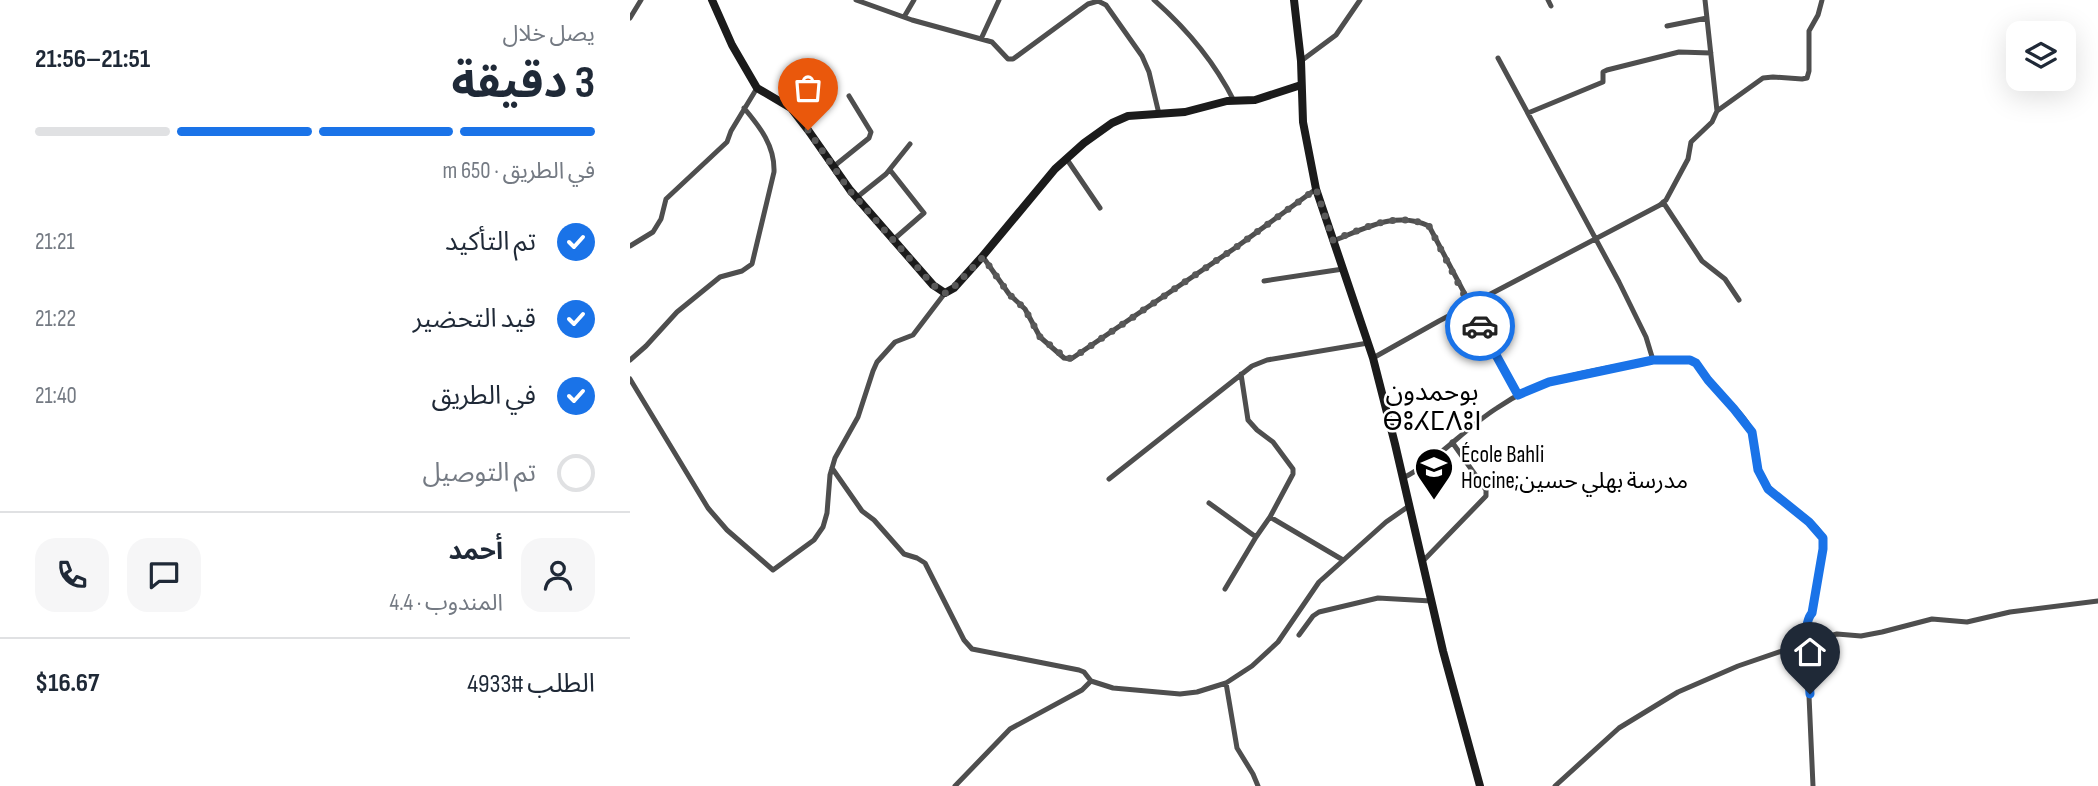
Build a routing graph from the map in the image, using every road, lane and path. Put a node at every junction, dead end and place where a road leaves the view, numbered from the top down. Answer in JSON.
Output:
{"nodes":[{"id":1,"x":641,"y":0,"type":"edge"},
{"id":2,"x":712,"y":0,"type":"edge"},
{"id":3,"x":856,"y":0,"type":"edge"},
{"id":4,"x":914,"y":0,"type":"edge"},
{"id":5,"x":999,"y":0,"type":"edge"},
{"id":6,"x":1154,"y":0,"type":"edge"},
{"id":7,"x":1294,"y":0,"type":"edge"},
{"id":8,"x":1360,"y":0,"type":"edge"},
{"id":9,"x":1705,"y":0,"type":"edge"},
{"id":10,"x":1822,"y":0,"type":"edge"},
{"id":11,"x":904,"y":17,"type":"junction"},
{"id":12,"x":630,"y":18,"type":"edge"},
{"id":13,"x":1707,"y":18,"type":"junction"},
{"id":14,"x":1667,"y":26,"type":"dead end"},
{"id":15,"x":981,"y":39,"type":"junction"},
{"id":16,"x":1711,"y":53,"type":"junction"},
{"id":17,"x":1498,"y":58,"type":"dead end"},
{"id":18,"x":1301,"y":61,"type":"junction"},
{"id":19,"x":1301,"y":85,"type":"junction"},
{"id":20,"x":757,"y":88,"type":"junction"},
{"id":21,"x":821,"y":92,"type":"dead end"},
{"id":22,"x":849,"y":96,"type":"dead end"},
{"id":23,"x":1234,"y":101,"type":"junction"},
{"id":24,"x":744,"y":108,"type":"junction"},
{"id":25,"x":791,"y":108,"type":"junction"},
{"id":26,"x":1717,"y":111,"type":"junction"},
{"id":27,"x":1528,"y":113,"type":"junction"},
{"id":28,"x":1159,"y":114,"type":"junction"},
{"id":29,"x":910,"y":144,"type":"dead end"},
{"id":30,"x":1066,"y":158,"type":"junction"},
{"id":31,"x":833,"y":167,"type":"junction"},
{"id":32,"x":890,"y":170,"type":"junction"},
{"id":33,"x":1316,"y":189,"type":"junction"},
{"id":34,"x":856,"y":198,"type":"junction"},
{"id":35,"x":1663,"y":202,"type":"junction"},
{"id":36,"x":1100,"y":208,"type":"dead end"},
{"id":37,"x":1597,"y":238,"type":"junction"},
{"id":38,"x":893,"y":240,"type":"junction"},
{"id":39,"x":1333,"y":240,"type":"junction"},
{"id":40,"x":630,"y":246,"type":"edge"},
{"id":41,"x":983,"y":257,"type":"junction"},
{"id":42,"x":1343,"y":269,"type":"junction"},
{"id":43,"x":1264,"y":281,"type":"dead end"},
{"id":44,"x":945,"y":293,"type":"junction"},
{"id":45,"x":1739,"y":300,"type":"dead end"},
{"id":46,"x":1469,"y":306,"type":"junction"},
{"id":47,"x":1368,"y":343,"type":"junction"},
{"id":48,"x":1373,"y":358,"type":"junction"},
{"id":49,"x":630,"y":360,"type":"edge"},
{"id":50,"x":1653,"y":360,"type":"junction"},
{"id":51,"x":1241,"y":374,"type":"junction"},
{"id":52,"x":630,"y":379,"type":"edge"},
{"id":53,"x":1518,"y":395,"type":"junction"},
{"id":54,"x":1452,"y":442,"type":"junction"},
{"id":55,"x":832,"y":468,"type":"junction"},
{"id":56,"x":1403,"y":478,"type":"junction"},
{"id":57,"x":1109,"y":479,"type":"dead end"},
{"id":58,"x":1209,"y":503,"type":"dead end"},
{"id":59,"x":1409,"y":506,"type":"junction"},
{"id":60,"x":1270,"y":517,"type":"junction"},
{"id":61,"x":1256,"y":537,"type":"junction"},
{"id":62,"x":1343,"y":561,"type":"junction"},
{"id":63,"x":1423,"y":561,"type":"junction"},
{"id":64,"x":1225,"y":589,"type":"dead end"},
{"id":65,"x":1431,"y":601,"type":"junction"},
{"id":66,"x":2098,"y":601,"type":"edge"},
{"id":67,"x":1299,"y":635,"type":"dead end"},
{"id":68,"x":1807,"y":643,"type":"junction"},
{"id":69,"x":1091,"y":681,"type":"junction"},
{"id":70,"x":1226,"y":683,"type":"junction"},
{"id":71,"x":955,"y":786,"type":"edge"},
{"id":72,"x":1258,"y":786,"type":"edge"},
{"id":73,"x":1480,"y":786,"type":"edge"},
{"id":74,"x":1555,"y":786,"type":"edge"},
{"id":75,"x":1813,"y":786,"type":"edge"}],
"edges":[{"from":1,"to":12,"type":"street"},
{"from":2,"to":20,"type":"street"},
{"from":3,"to":11,"type":"street"},
{"from":4,"to":11,"type":"street"},
{"from":5,"to":15,"type":"street"},
{"from":6,"to":23,"type":"street"},
{"from":7,"to":18,"type":"street"},
{"from":8,"to":18,"type":"street"},
{"from":9,"to":13,"type":"street"},
{"from":10,"to":26,"type":"street"},
{"from":11,"to":15,"type":"street"},
{"from":13,"to":14,"type":"street"},
{"from":13,"to":16,"type":"street"},
{"from":15,"to":28,"type":"street"},
{"from":16,"to":26,"type":"street"},
{"from":16,"to":27,"type":"street"},
{"from":17,"to":27,"type":"street"},
{"from":18,"to":19,"type":"street"},
{"from":19,"to":23,"type":"street"},
{"from":19,"to":33,"type":"street"},
{"from":20,"to":24,"type":"street"},
{"from":20,"to":25,"type":"street"},
{"from":21,"to":25,"type":"street"},
{"from":22,"to":31,"type":"street"},
{"from":23,"to":28,"type":"street"},
{"from":24,"to":40,"type":"street"},
{"from":24,"to":49,"type":"street"},
{"from":25,"to":31,"type":"street"},
{"from":26,"to":35,"type":"street"},
{"from":27,"to":37,"type":"street"},
{"from":28,"to":30,"type":"street"},
{"from":29,"to":32,"type":"street"},
{"from":30,"to":36,"type":"street"},
{"from":30,"to":41,"type":"street"},
{"from":31,"to":34,"type":"street"},
{"from":32,"to":34,"type":"street"},
{"from":32,"to":38,"type":"street"},
{"from":33,"to":39,"type":"street"},
{"from":33,"to":41,"type":"street"},
{"from":34,"to":38,"type":"street"},
{"from":35,"to":37,"type":"street"},
{"from":35,"to":45,"type":"street"},
{"from":37,"to":46,"type":"street"},
{"from":37,"to":50,"type":"street"},
{"from":38,"to":44,"type":"street"},
{"from":39,"to":42,"type":"street"},
{"from":39,"to":46,"type":"street"},
{"from":41,"to":44,"type":"street"},
{"from":42,"to":43,"type":"street"},
{"from":42,"to":47,"type":"street"},
{"from":44,"to":55,"type":"street"},
{"from":46,"to":48,"type":"street"},
{"from":46,"to":53,"type":"street"},
{"from":47,"to":48,"type":"street"},
{"from":47,"to":51,"type":"street"},
{"from":48,"to":56,"type":"street"},
{"from":50,"to":53,"type":"street"},
{"from":50,"to":68,"type":"street"},
{"from":51,"to":57,"type":"street"},
{"from":51,"to":60,"type":"street"},
{"from":52,"to":55,"type":"street"},
{"from":53,"to":54,"type":"street"},
{"from":54,"to":56,"type":"street"},
{"from":54,"to":63,"type":"street"},
{"from":55,"to":69,"type":"street"},
{"from":56,"to":59,"type":"street"},
{"from":58,"to":61,"type":"street"},
{"from":59,"to":62,"type":"street"},
{"from":59,"to":63,"type":"street"},
{"from":60,"to":61,"type":"street"},
{"from":60,"to":62,"type":"street"},
{"from":61,"to":64,"type":"street"},
{"from":62,"to":70,"type":"street"},
{"from":63,"to":65,"type":"street"},
{"from":65,"to":67,"type":"street"},
{"from":65,"to":73,"type":"street"},
{"from":66,"to":68,"type":"street"},
{"from":68,"to":74,"type":"street"},
{"from":68,"to":75,"type":"street"},
{"from":69,"to":70,"type":"street"},
{"from":69,"to":71,"type":"street"},
{"from":70,"to":72,"type":"street"}]}
